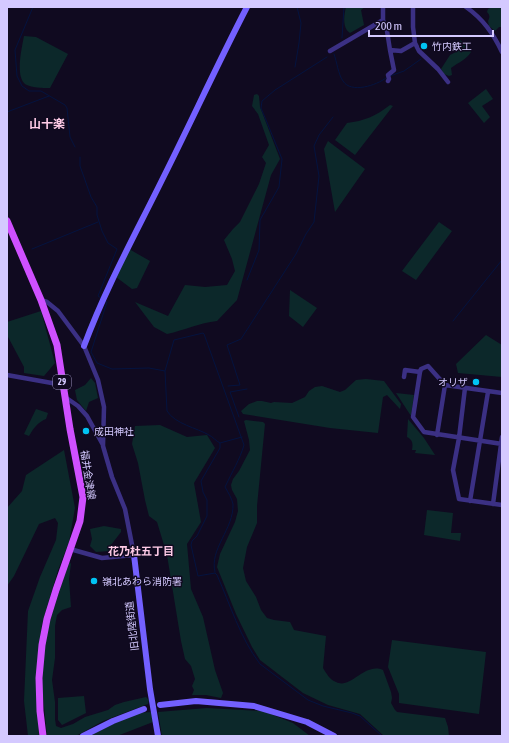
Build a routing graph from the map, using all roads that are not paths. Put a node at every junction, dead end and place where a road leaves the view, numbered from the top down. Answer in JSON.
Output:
{"nodes":[{"id":1,"x":247,"y":7,"type":"edge"},
{"id":2,"x":383,"y":7,"type":"edge"},
{"id":3,"x":414,"y":7,"type":"edge"},
{"id":4,"x":466,"y":7,"type":"edge"},
{"id":5,"x":383,"y":20,"type":"junction"},
{"id":6,"x":416,"y":44,"type":"junction"},
{"id":7,"x":390,"y":50,"type":"junction"},
{"id":8,"x":330,"y":51,"type":"dead end"},
{"id":9,"x":502,"y":52,"type":"edge"},
{"id":10,"x":388,"y":81,"type":"dead end"},
{"id":11,"x":448,"y":82,"type":"dead end"},
{"id":12,"x":7,"y":221,"type":"edge"},
{"id":13,"x":40,"y":300,"type":"junction"},
{"id":14,"x":84,"y":346,"type":"junction"},
{"id":15,"x":420,"y":372,"type":"junction"},
{"id":16,"x":7,"y":375,"type":"edge"},
{"id":17,"x":404,"y":377,"type":"dead end"},
{"id":18,"x":63,"y":385,"type":"junction"},
{"id":19,"x":445,"y":385,"type":"junction"},
{"id":20,"x":465,"y":388,"type":"junction"},
{"id":21,"x":488,"y":392,"type":"junction"},
{"id":22,"x":502,"y":393,"type":"edge"},
{"id":23,"x":65,"y":397,"type":"junction"},
{"id":24,"x":437,"y":435,"type":"junction"},
{"id":25,"x":502,"y":437,"type":"edge"},
{"id":26,"x":459,"y":438,"type":"junction"},
{"id":27,"x":480,"y":441,"type":"junction"},
{"id":28,"x":502,"y":444,"type":"edge"},
{"id":29,"x":103,"y":446,"type":"junction"},
{"id":30,"x":470,"y":501,"type":"junction"},
{"id":31,"x":493,"y":504,"type":"junction"},
{"id":32,"x":502,"y":505,"type":"edge"},
{"id":33,"x":70,"y":549,"type":"junction"},
{"id":34,"x":134,"y":555,"type":"junction"},
{"id":35,"x":160,"y":705,"type":"dead end"},
{"id":36,"x":144,"y":709,"type":"dead end"},
{"id":37,"x":43,"y":736,"type":"edge"},
{"id":38,"x":83,"y":736,"type":"edge"},
{"id":39,"x":158,"y":736,"type":"edge"},
{"id":40,"x":334,"y":736,"type":"edge"}],
"edges":[{"from":1,"to":14,"type":"street"},
{"from":2,"to":5,"type":"street"},
{"from":3,"to":6,"type":"street"},
{"from":4,"to":9,"type":"street"},
{"from":5,"to":7,"type":"street"},
{"from":5,"to":8,"type":"street"},
{"from":6,"to":7,"type":"street"},
{"from":6,"to":11,"type":"street"},
{"from":7,"to":10,"type":"street"},
{"from":12,"to":13,"type":"main road","name":"福井金津線","number":"29"},
{"from":13,"to":14,"type":"street","name":"旧北陸街道"},
{"from":13,"to":18,"type":"main road","name":"福井金津線","number":"29"},
{"from":14,"to":29,"type":"street","name":"旧北陸街道"},
{"from":15,"to":17,"type":"street"},
{"from":15,"to":19,"type":"street"},
{"from":15,"to":24,"type":"street"},
{"from":16,"to":18,"type":"street"},
{"from":18,"to":23,"type":"main road","name":"福井金津線","number":"29"},
{"from":19,"to":20,"type":"street"},
{"from":19,"to":24,"type":"street"},
{"from":20,"to":21,"type":"street"},
{"from":20,"to":26,"type":"street"},
{"from":21,"to":22,"type":"street"},
{"from":21,"to":27,"type":"street"},
{"from":23,"to":29,"type":"street","name":"旧北陸街道"},
{"from":23,"to":33,"type":"main road","name":"福井金津線","number":"29"},
{"from":24,"to":26,"type":"street"},
{"from":25,"to":28,"type":"street"},
{"from":26,"to":27,"type":"street"},
{"from":26,"to":30,"type":"street"},
{"from":27,"to":28,"type":"street"},
{"from":27,"to":30,"type":"street"},
{"from":28,"to":31,"type":"street"},
{"from":29,"to":34,"type":"street","name":"旧北陸街道"},
{"from":30,"to":31,"type":"street"},
{"from":31,"to":32,"type":"street"},
{"from":33,"to":34,"type":"street"},
{"from":33,"to":37,"type":"main road","name":"福井金津線","number":"29"},
{"from":34,"to":39,"type":"street","name":"旧北陸街道"},
{"from":35,"to":40,"type":"street"},
{"from":36,"to":38,"type":"street"}]}
